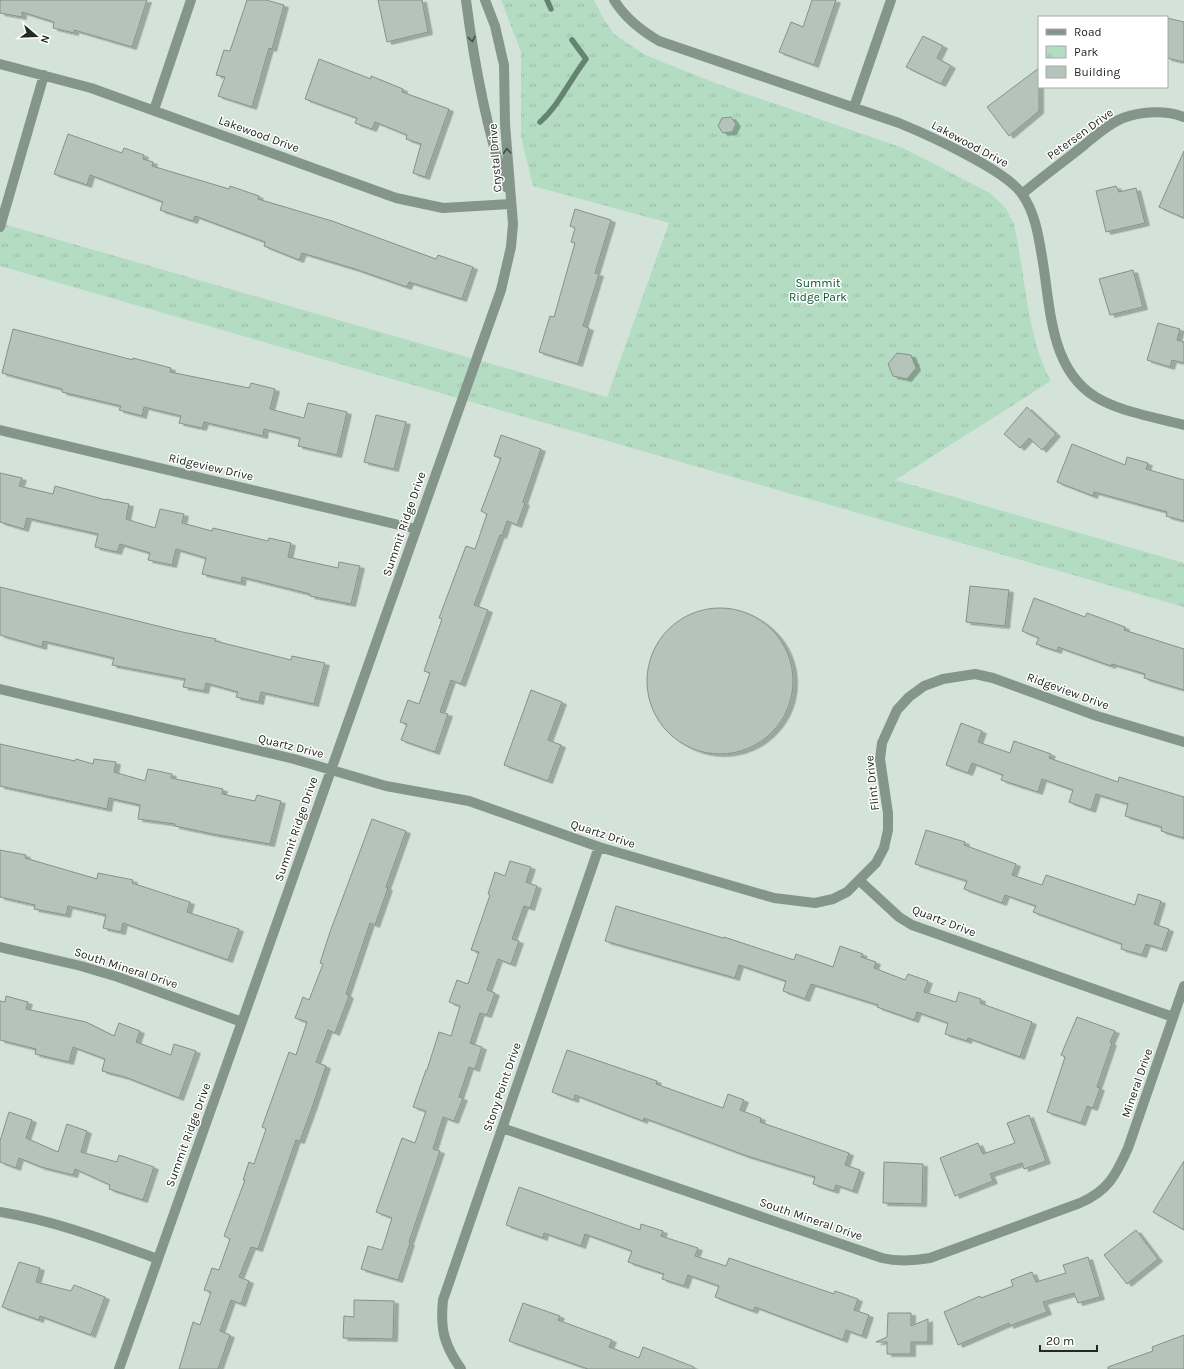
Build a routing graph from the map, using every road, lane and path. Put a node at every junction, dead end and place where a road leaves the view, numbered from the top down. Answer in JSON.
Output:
{"nodes":[{"id":1,"x":191,"y":0,"type":"edge"},
{"id":2,"x":466,"y":0,"type":"edge"},
{"id":3,"x":485,"y":0,"type":"edge"},
{"id":4,"x":891,"y":0,"type":"edge"},
{"id":5,"x":614,"y":1,"type":"edge"},
{"id":6,"x":0,"y":64,"type":"edge"},
{"id":7,"x":44,"y":75,"type":"junction"},
{"id":8,"x":854,"y":108,"type":"junction"},
{"id":9,"x":154,"y":110,"type":"junction"},
{"id":10,"x":1184,"y":117,"type":"edge"},
{"id":11,"x":1022,"y":194,"type":"junction"},
{"id":12,"x":511,"y":204,"type":"junction"},
{"id":13,"x":0,"y":227,"type":"edge"},
{"id":14,"x":1184,"y":425,"type":"edge"},
{"id":15,"x":0,"y":430,"type":"edge"},
{"id":16,"x":416,"y":529,"type":"junction"},
{"id":17,"x":943,"y":679,"type":"joint"},
{"id":18,"x":0,"y":689,"type":"edge"},
{"id":19,"x":1184,"y":742,"type":"edge"},
{"id":20,"x":331,"y":770,"type":"junction"},
{"id":21,"x":599,"y":847,"type":"junction"},
{"id":22,"x":860,"y":881,"type":"junction"},
{"id":23,"x":0,"y":947,"type":"edge"},
{"id":24,"x":1184,"y":986,"type":"edge"},
{"id":25,"x":1173,"y":1017,"type":"junction"},
{"id":26,"x":242,"y":1022,"type":"junction"},
{"id":27,"x":502,"y":1128,"type":"junction"},
{"id":28,"x":1108,"y":1185,"type":"joint"},
{"id":29,"x":0,"y":1212,"type":"edge"},
{"id":30,"x":158,"y":1259,"type":"junction"},
{"id":31,"x":119,"y":1369,"type":"edge"},
{"id":32,"x":461,"y":1369,"type":"edge"}],
"edges":[{"from":1,"to":9,"type":"street"},
{"from":2,"to":12,"type":"street","name":"Crystal Drive","one_way":true},
{"from":12,"to":3,"type":"street","name":"Crystal Drive","one_way":true},
{"from":4,"to":8,"type":"street"},
{"from":5,"to":8,"type":"street","name":"Lakewood Drive"},
{"from":6,"to":7,"type":"street","name":"Lakewood Drive"},
{"from":7,"to":9,"type":"street","name":"Lakewood Drive"},
{"from":7,"to":13,"type":"street"},
{"from":8,"to":11,"type":"street","name":"Lakewood Drive"},
{"from":9,"to":12,"type":"street","name":"Lakewood Drive"},
{"from":10,"to":11,"type":"street","name":"Petersen Drive"},
{"from":11,"to":14,"type":"street","name":"Lakewood Drive"},
{"from":12,"to":16,"type":"street","name":"Summit Ridge Drive"},
{"from":15,"to":16,"type":"street","name":"Ridgeview Drive"},
{"from":16,"to":20,"type":"street","name":"Summit Ridge Drive"},
{"from":17,"to":19,"type":"street","name":"Ridgeview Drive"},
{"from":17,"to":22,"type":"street","name":"Flint Drive"},
{"from":18,"to":20,"type":"street","name":"Quartz Drive"},
{"from":20,"to":21,"type":"street","name":"Quartz Drive"},
{"from":20,"to":26,"type":"street","name":"Summit Ridge Drive"},
{"from":21,"to":22,"type":"street","name":"Quartz Drive"},
{"from":21,"to":27,"type":"street","name":"Stony Point Drive"},
{"from":22,"to":25,"type":"street","name":"Quartz Drive"},
{"from":23,"to":26,"type":"street","name":"South Mineral Drive"},
{"from":24,"to":25,"type":"street","name":"Mineral Drive"},
{"from":25,"to":28,"type":"street","name":"Mineral Drive"},
{"from":26,"to":30,"type":"street","name":"Summit Ridge Drive"},
{"from":27,"to":28,"type":"street","name":"South Mineral Drive"},
{"from":27,"to":32,"type":"street","name":"Stony Point Drive"},
{"from":29,"to":30,"type":"street"},
{"from":30,"to":31,"type":"street","name":"Summit Ridge Drive"}]}
